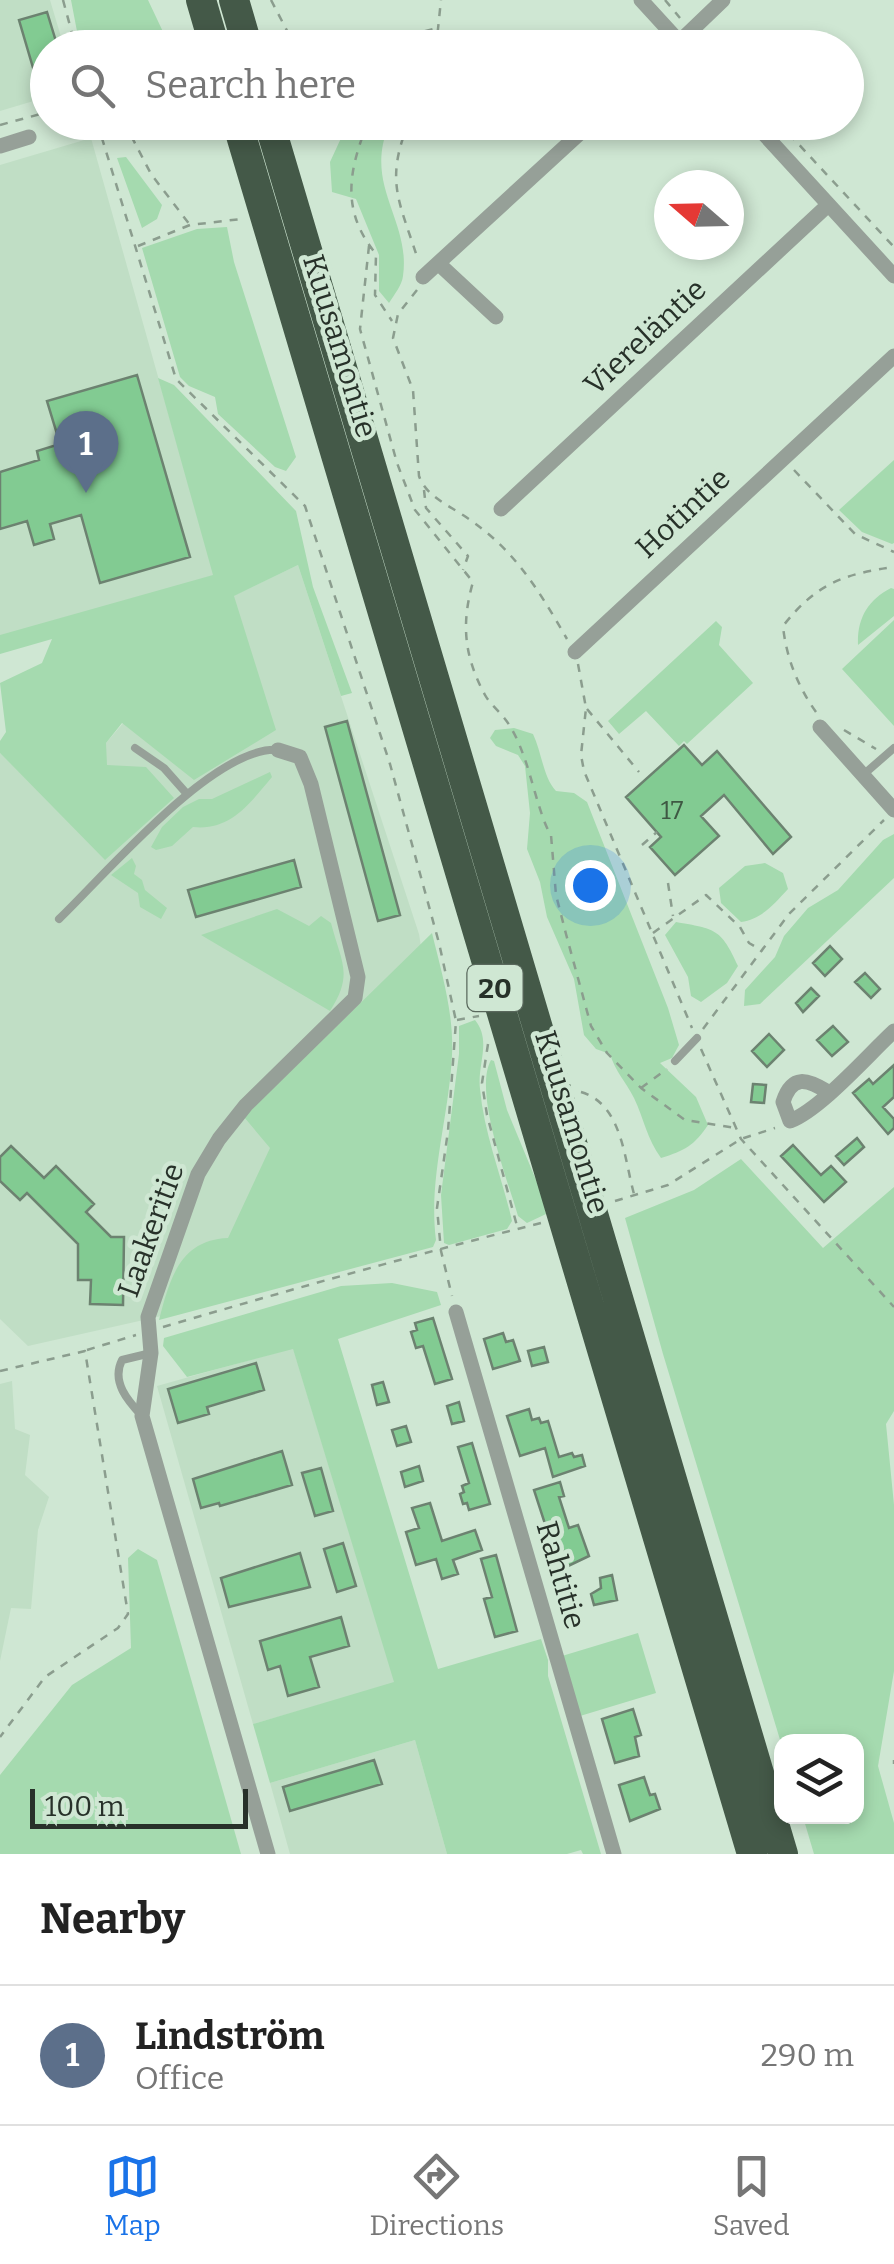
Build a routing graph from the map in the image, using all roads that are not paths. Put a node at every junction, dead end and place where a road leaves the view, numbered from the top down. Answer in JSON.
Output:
{"nodes":[{"id":1,"x":234,"y":0,"type":"edge"},
{"id":2,"x":641,"y":0,"type":"edge"},
{"id":3,"x":724,"y":0,"type":"edge"},
{"id":4,"x":201,"y":1,"type":"edge"},
{"id":5,"x":210,"y":30,"type":"edge"},
{"id":6,"x":243,"y":30,"type":"edge"},
{"id":7,"x":670,"y":30,"type":"edge"},
{"id":8,"x":694,"y":30,"type":"edge"},
{"id":9,"x":29,"y":138,"type":"dead end"},
{"id":10,"x":242,"y":140,"type":"edge"},
{"id":11,"x":275,"y":140,"type":"edge"},
{"id":12,"x":573,"y":140,"type":"edge"},
{"id":13,"x":768,"y":140,"type":"edge"},
{"id":14,"x":0,"y":146,"type":"edge"},
{"id":15,"x":828,"y":206,"type":"junction"},
{"id":16,"x":439,"y":264,"type":"junction"},
{"id":17,"x":892,"y":269,"type":"edge"},
{"id":18,"x":424,"y":277,"type":"road end"},
{"id":19,"x":496,"y":317,"type":"dead end"},
{"id":20,"x":894,"y":356,"type":"edge"},
{"id":21,"x":501,"y":509,"type":"dead end"},
{"id":22,"x":575,"y":652,"type":"road end"},
{"id":23,"x":818,"y":720,"type":"road end"},
{"id":24,"x":135,"y":748,"type":"dead end"},
{"id":25,"x":894,"y":748,"type":"edge"},
{"id":26,"x":278,"y":750,"type":"joint"},
{"id":27,"x":863,"y":775,"type":"junction"},
{"id":28,"x":187,"y":794,"type":"junction"},
{"id":29,"x":894,"y":810,"type":"edge"},
{"id":30,"x":60,"y":919,"type":"dead end"},
{"id":31,"x":894,"y":1031,"type":"edge"},
{"id":32,"x":696,"y":1038,"type":"road end"},
{"id":33,"x":675,"y":1061,"type":"road end"},
{"id":34,"x":828,"y":1092,"type":"junction"},
{"id":35,"x":456,"y":1312,"type":"road end"},
{"id":36,"x":151,"y":1354,"type":"junction"},
{"id":37,"x":142,"y":1416,"type":"junction"},
{"id":38,"x":268,"y":1854,"type":"edge"},
{"id":39,"x":614,"y":1854,"type":"edge"},
{"id":40,"x":752,"y":1854,"type":"edge"},
{"id":41,"x":783,"y":1854,"type":"edge"}],
"edges":[{"from":1,"to":6,"type":"highway"},
{"from":2,"to":7,"type":"street"},
{"from":3,"to":8,"type":"street"},
{"from":4,"to":5,"type":"highway"},
{"from":9,"to":14,"type":"street"},
{"from":10,"to":40,"type":"highway","name":"Kuusamontie","number":"20"},
{"from":11,"to":41,"type":"highway","name":"Kuusamontie","number":"20"},
{"from":12,"to":16,"type":"street"},
{"from":13,"to":15,"type":"street"},
{"from":15,"to":17,"type":"street"},
{"from":15,"to":21,"type":"street","name":"Viereläntie"},
{"from":16,"to":18,"type":"street"},
{"from":16,"to":19,"type":"street"},
{"from":20,"to":22,"type":"street","name":"Hotintie"},
{"from":23,"to":27,"type":"street"},
{"from":24,"to":28,"type":"lane"},
{"from":25,"to":27,"type":"lane"},
{"from":26,"to":28,"type":"lane"},
{"from":26,"to":36,"type":"street","name":"Laakeritie"},
{"from":27,"to":29,"type":"street"},
{"from":28,"to":30,"type":"lane"},
{"from":31,"to":34,"type":"street"},
{"from":32,"to":33,"type":"lane"},
{"from":34,"to":34,"type":"street"},
{"from":35,"to":39,"type":"street","name":"Rahtitie"},
{"from":36,"to":37,"type":"street","name":"Laakeritie"},
{"from":36,"to":37,"type":"lane"},
{"from":37,"to":38,"type":"street","name":"Laakeritie"}]}
